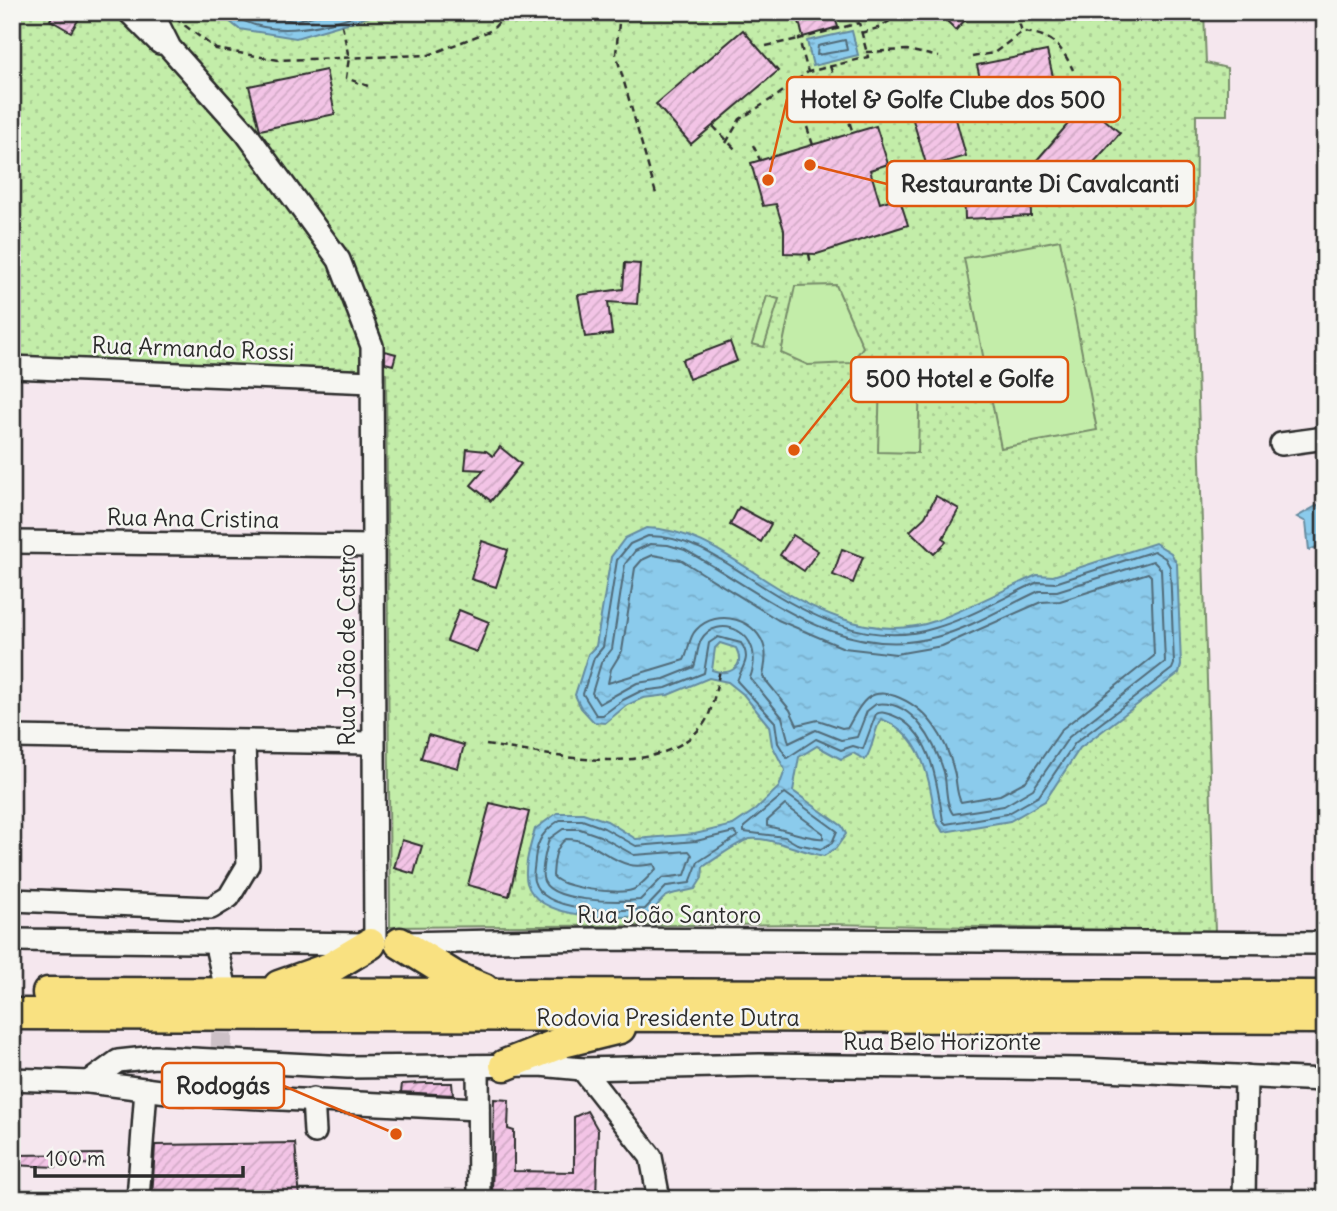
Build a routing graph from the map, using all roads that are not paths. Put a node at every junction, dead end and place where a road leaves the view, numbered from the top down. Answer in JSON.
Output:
{"nodes":[{"id":1,"x":129,"y":12,"type":"edge"},
{"id":2,"x":152,"y":12,"type":"edge"},
{"id":3,"x":170,"y":48,"type":"junction"},
{"id":4,"x":12,"y":367,"type":"edge"},
{"id":5,"x":372,"y":382,"type":"junction"},
{"id":6,"x":1325,"y":438,"type":"edge"},
{"id":7,"x":1281,"y":444,"type":"dead end"},
{"id":8,"x":12,"y":542,"type":"edge"},
{"id":9,"x":373,"y":546,"type":"junction"},
{"id":10,"x":12,"y":737,"type":"edge"},
{"id":11,"x":244,"y":742,"type":"junction"},
{"id":12,"x":372,"y":743,"type":"junction"},
{"id":13,"x":12,"y":900,"type":"edge"},
{"id":14,"x":12,"y":940,"type":"edge"},
{"id":15,"x":215,"y":942,"type":"junction"},
{"id":16,"x":1325,"y":943,"type":"edge"},
{"id":17,"x":382,"y":944,"type":"junction"},
{"id":18,"x":224,"y":981,"type":"tunnel mouth"},
{"id":19,"x":12,"y":993,"type":"edge"},
{"id":20,"x":254,"y":994,"type":"junction"},
{"id":21,"x":501,"y":994,"type":"junction"},
{"id":22,"x":1325,"y":996,"type":"edge"},
{"id":23,"x":12,"y":1014,"type":"edge"},
{"id":24,"x":662,"y":1018,"type":"junction"},
{"id":25,"x":1325,"y":1018,"type":"edge"},
{"id":26,"x":491,"y":1066,"type":"junction"},
{"id":27,"x":348,"y":1067,"type":"junction"},
{"id":28,"x":582,"y":1069,"type":"junction"},
{"id":29,"x":1246,"y":1076,"type":"junction"},
{"id":30,"x":12,"y":1079,"type":"edge"},
{"id":31,"x":1325,"y":1080,"type":"edge"},
{"id":32,"x":89,"y":1082,"type":"junction"},
{"id":33,"x":146,"y":1089,"type":"junction"},
{"id":34,"x":313,"y":1099,"type":"junction"},
{"id":35,"x":350,"y":1102,"type":"junction"},
{"id":36,"x":478,"y":1109,"type":"junction"},
{"id":37,"x":315,"y":1132,"type":"dead end"},
{"id":38,"x":138,"y":1199,"type":"edge"},
{"id":39,"x":479,"y":1199,"type":"edge"},
{"id":40,"x":659,"y":1199,"type":"edge"},
{"id":41,"x":1244,"y":1199,"type":"edge"}],
"edges":[{"from":1,"to":3,"type":"street"},
{"from":2,"to":3,"type":"street"},
{"from":3,"to":5,"type":"street","name":"Rua João de Castro"},
{"from":4,"to":5,"type":"street","name":"Rua Armando Rossi"},
{"from":5,"to":9,"type":"street","name":"Rua João de Castro"},
{"from":6,"to":7,"type":"street"},
{"from":8,"to":9,"type":"street","name":"Rua Ana Cristina"},
{"from":9,"to":12,"type":"street","name":"Rua João de Castro"},
{"from":10,"to":11,"type":"street"},
{"from":11,"to":12,"type":"street"},
{"from":11,"to":13,"type":"street"},
{"from":12,"to":17,"type":"street","name":"Rua João de Castro"},
{"from":14,"to":15,"type":"street","name":"Rua João Santoro"},
{"from":15,"to":17,"type":"street","name":"Rua João Santoro"},
{"from":15,"to":18,"type":"street"},
{"from":16,"to":17,"type":"street","name":"Rua João Santoro"},
{"from":17,"to":20,"type":"highway"},
{"from":17,"to":21,"type":"highway"},
{"from":19,"to":20,"type":"highway","name":"Rodovia Presidente Dutra"},
{"from":20,"to":21,"type":"highway","name":"Rodovia Presidente Dutra"},
{"from":21,"to":22,"type":"highway","name":"Rodovia Presidente Dutra"},
{"from":23,"to":24,"type":"highway","name":"Rodovia Presidente Dutra"},
{"from":24,"to":25,"type":"highway","name":"Rodovia Presidente Dutra"},
{"from":24,"to":26,"type":"highway"},
{"from":26,"to":27,"type":"street","name":"Rua Belo Horizonte"},
{"from":26,"to":28,"type":"street","name":"Rua Belo Horizonte"},
{"from":26,"to":36,"type":"street"},
{"from":27,"to":32,"type":"street","name":"Rua Belo Horizonte"},
{"from":27,"to":35,"type":"street"},
{"from":28,"to":29,"type":"street","name":"Rua Belo Horizonte"},
{"from":28,"to":40,"type":"street"},
{"from":29,"to":31,"type":"street","name":"Rua Belo Horizonte"},
{"from":29,"to":41,"type":"street"},
{"from":30,"to":32,"type":"street"},
{"from":32,"to":33,"type":"street"},
{"from":33,"to":34,"type":"street"},
{"from":33,"to":38,"type":"street"},
{"from":34,"to":35,"type":"street"},
{"from":34,"to":37,"type":"street"},
{"from":35,"to":36,"type":"street"},
{"from":36,"to":39,"type":"street"}]}
